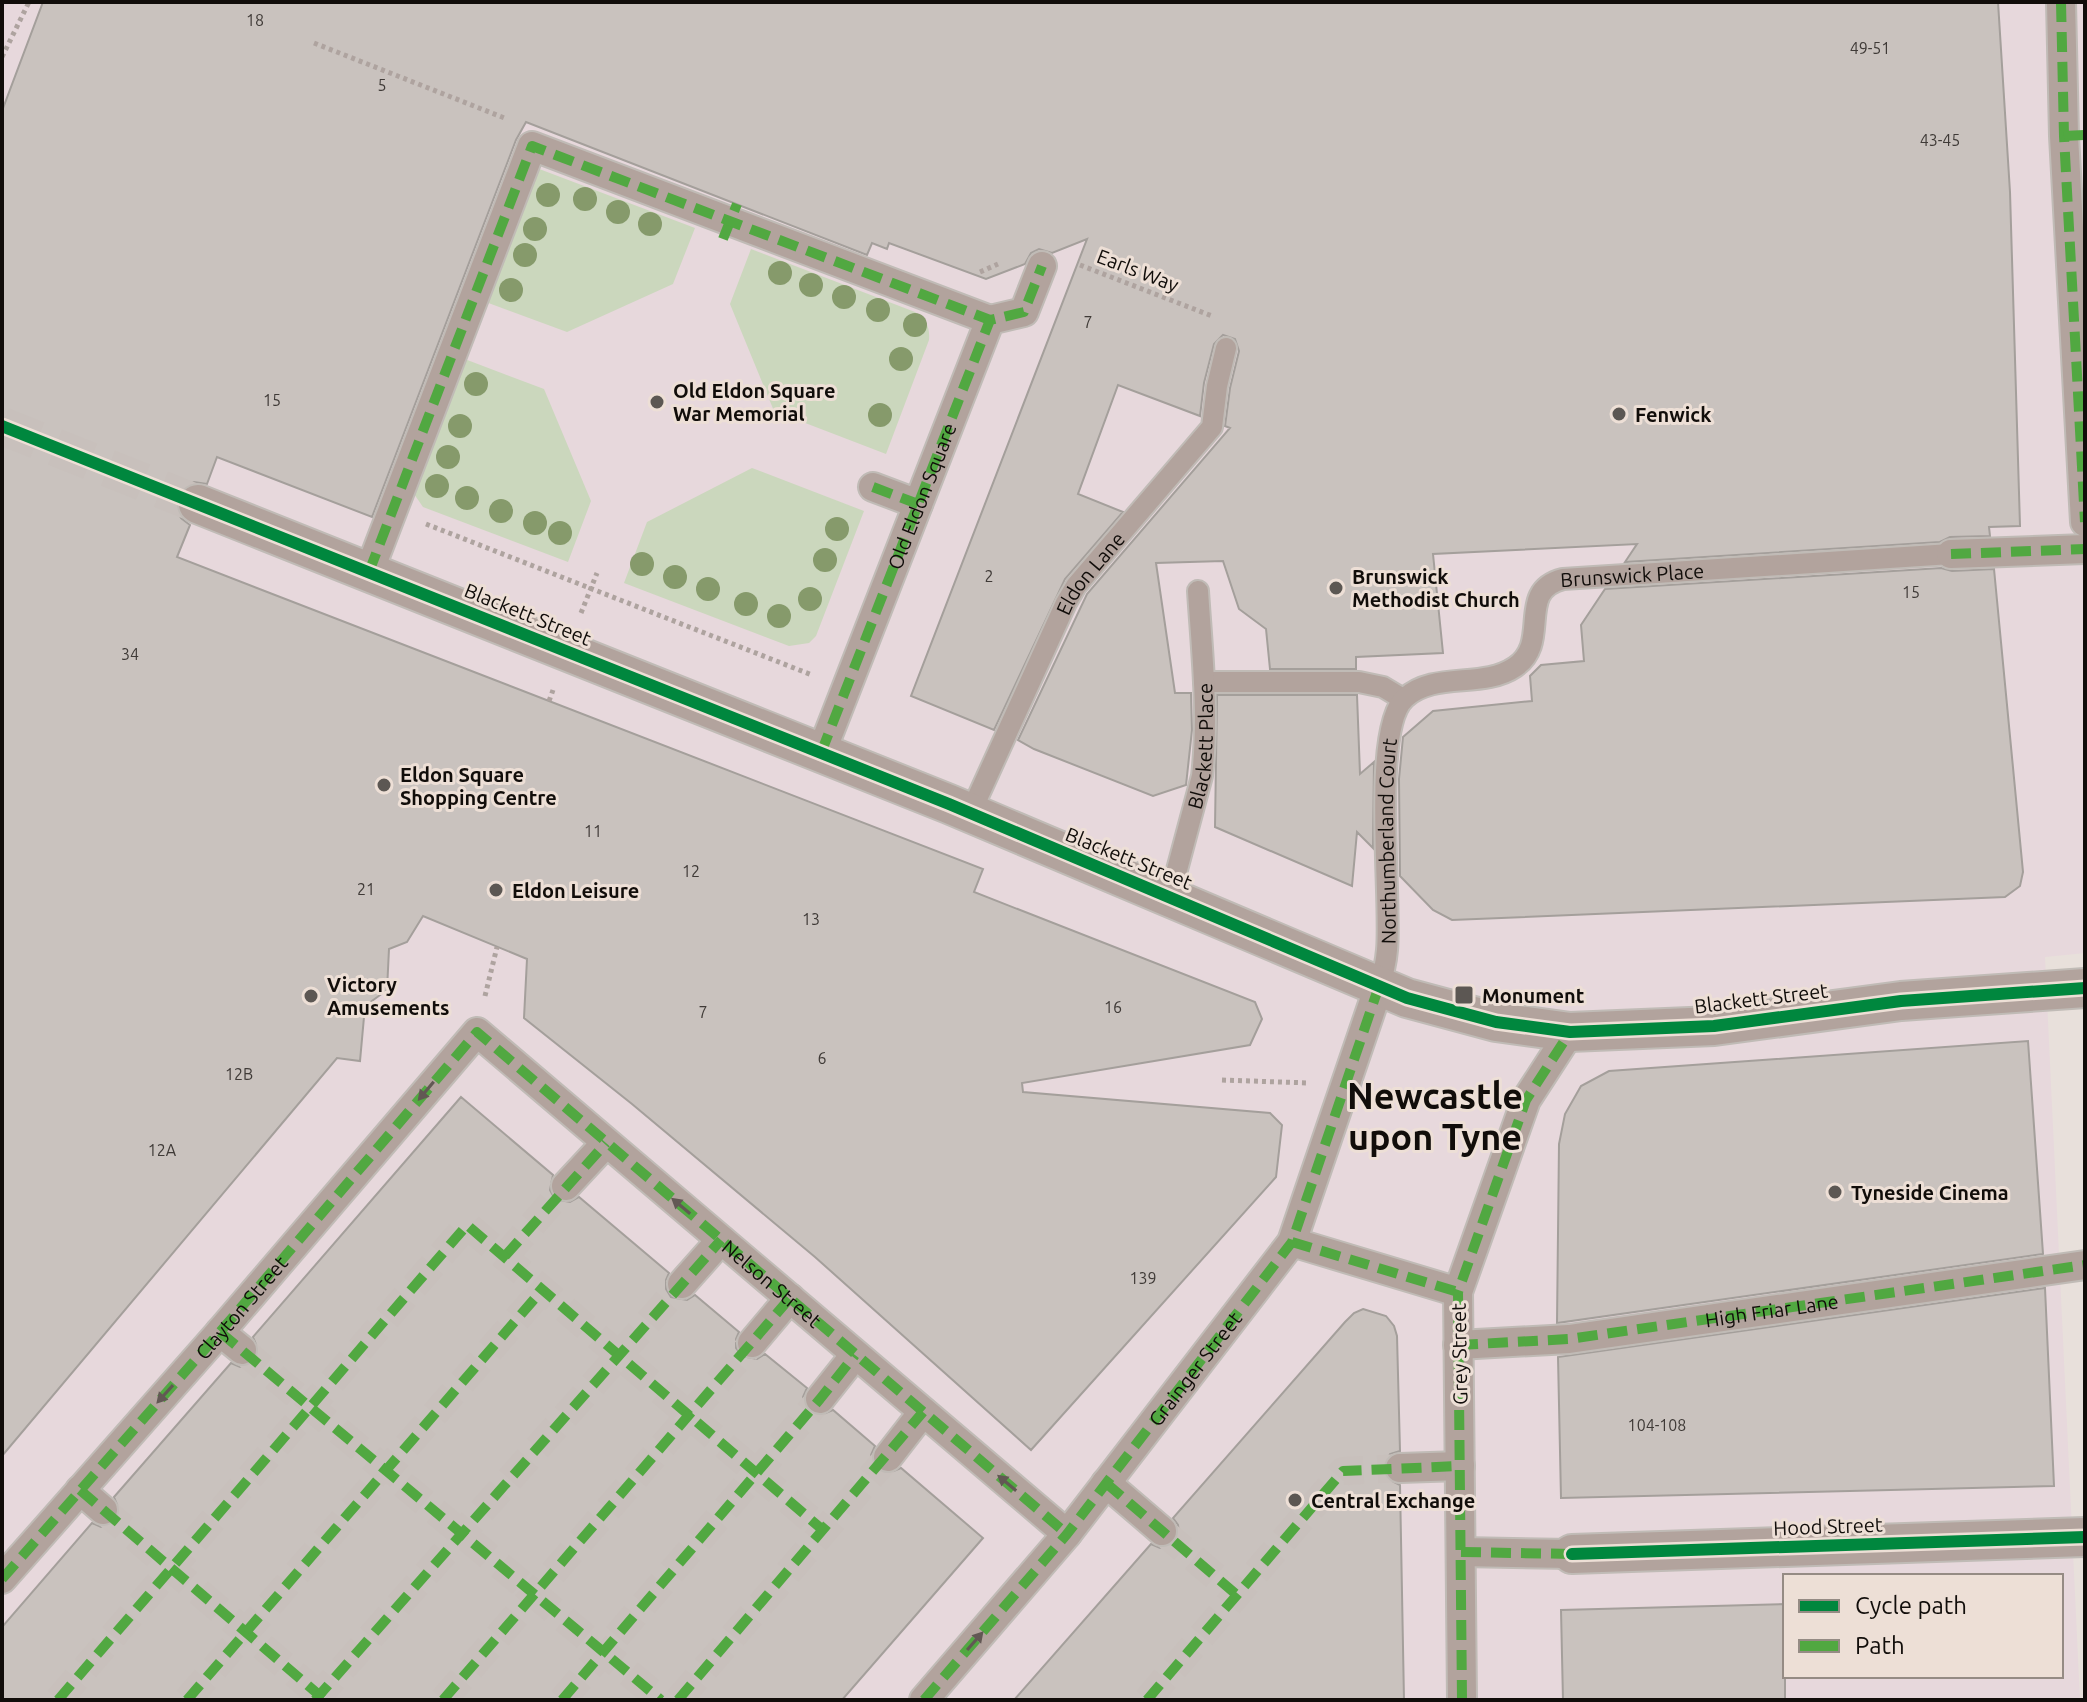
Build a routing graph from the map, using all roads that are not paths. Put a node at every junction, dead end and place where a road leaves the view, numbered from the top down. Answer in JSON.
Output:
{"nodes":[{"id":1,"x":2061,"y":2,"type":"edge"},
{"id":2,"x":2074,"y":136,"type":"edge"},
{"id":3,"x":1042,"y":266,"type":"dead end"},
{"id":4,"x":990,"y":320,"type":"junction"},
{"id":5,"x":1226,"y":348,"type":"road end"},
{"id":6,"x":2082,"y":417,"type":"edge"},
{"id":7,"x":873,"y":487,"type":"dead end"},
{"id":8,"x":198,"y":504,"type":"tunnel mouth"},
{"id":9,"x":918,"y":504,"type":"junction"},
{"id":10,"x":2085,"y":522,"type":"edge"},
{"id":11,"x":2085,"y":549,"type":"edge"},
{"id":12,"x":1951,"y":554,"type":"joint"},
{"id":13,"x":369,"y":572,"type":"junction"},
{"id":14,"x":1198,"y":591,"type":"dead end"},
{"id":15,"x":1204,"y":682,"type":"junction"},
{"id":16,"x":1403,"y":699,"type":"junction"},
{"id":17,"x":821,"y":753,"type":"junction"},
{"id":18,"x":970,"y":814,"type":"junction"},
{"id":19,"x":1170,"y":896,"type":"junction"},
{"id":20,"x":1379,"y":986,"type":"junction"},
{"id":21,"x":2085,"y":988,"type":"edge"},
{"id":22,"x":477,"y":1032,"type":"joint"},
{"id":23,"x":1570,"y":1032,"type":"junction"},
{"id":24,"x":606,"y":1143,"type":"junction"},
{"id":25,"x":566,"y":1186,"type":"tunnel mouth"},
{"id":26,"x":721,"y":1240,"type":"junction"},
{"id":27,"x":1292,"y":1242,"type":"junction"},
{"id":28,"x":2085,"y":1265,"type":"edge"},
{"id":29,"x":682,"y":1284,"type":"tunnel mouth"},
{"id":30,"x":1458,"y":1292,"type":"junction"},
{"id":31,"x":790,"y":1298,"type":"junction"},
{"id":32,"x":220,"y":1332,"type":"junction"},
{"id":33,"x":752,"y":1343,"type":"tunnel mouth"},
{"id":34,"x":1458,"y":1345,"type":"junction"},
{"id":35,"x":242,"y":1350,"type":"tunnel mouth"},
{"id":36,"x":855,"y":1355,"type":"junction"},
{"id":37,"x":820,"y":1399,"type":"tunnel mouth"},
{"id":38,"x":923,"y":1412,"type":"junction"},
{"id":39,"x":888,"y":1457,"type":"tunnel mouth"},
{"id":40,"x":1460,"y":1466,"type":"junction"},
{"id":41,"x":1400,"y":1468,"type":"tunnel mouth"},
{"id":42,"x":1106,"y":1483,"type":"junction"},
{"id":43,"x":80,"y":1490,"type":"junction"},
{"id":44,"x":103,"y":1510,"type":"tunnel mouth"},
{"id":45,"x":1162,"y":1531,"type":"tunnel mouth"},
{"id":46,"x":1067,"y":1534,"type":"junction"},
{"id":47,"x":2085,"y":1537,"type":"edge"},
{"id":48,"x":1461,"y":1552,"type":"junction"},
{"id":49,"x":1572,"y":1554,"type":"joint"},
{"id":50,"x":2,"y":1579,"type":"edge"},
{"id":51,"x":924,"y":1700,"type":"edge"},
{"id":52,"x":1462,"y":1700,"type":"edge"}],
"edges":[{"from":1,"to":2,"type":"street"},
{"from":2,"to":6,"type":"street"},
{"from":3,"to":4,"type":"street"},
{"from":4,"to":9,"type":"street","name":"Old Eldon Square"},
{"from":4,"to":13,"type":"street"},
{"from":5,"to":18,"type":"lane","name":"Eldon Lane"},
{"from":6,"to":10,"type":"street"},
{"from":7,"to":9,"type":"street"},
{"from":8,"to":13,"type":"street","name":"Blackett Street"},
{"from":9,"to":17,"type":"street","name":"Old Eldon Square"},
{"from":11,"to":12,"type":"street","name":"Brunswick Place"},
{"from":12,"to":16,"type":"lane","name":"Brunswick Place"},
{"from":13,"to":17,"type":"street","name":"Blackett Street"},
{"from":14,"to":15,"type":"lane","name":"Blackett Place"},
{"from":15,"to":16,"type":"lane"},
{"from":15,"to":19,"type":"lane","name":"Blackett Place"},
{"from":16,"to":20,"type":"lane","name":"Northumberland Court"},
{"from":17,"to":18,"type":"street","name":"Blackett Street"},
{"from":18,"to":19,"type":"street","name":"Blackett Street"},
{"from":19,"to":20,"type":"street","name":"Blackett Street"},
{"from":20,"to":23,"type":"street","name":"Blackett Street"},
{"from":20,"to":27,"type":"street","name":"Grainger Street"},
{"from":21,"to":23,"type":"street","name":"Blackett Street"},
{"from":22,"to":24,"type":"street","name":"Nelson Street"},
{"from":22,"to":32,"type":"street","name":"Clayton Street","one_way":true},
{"from":23,"to":30,"type":"street","name":"Grey Street"},
{"from":24,"to":25,"type":"street"},
{"from":26,"to":24,"type":"street","name":"Nelson Street","one_way":true},
{"from":26,"to":29,"type":"street"},
{"from":26,"to":31,"type":"street","name":"Nelson Street"},
{"from":27,"to":30,"type":"street"},
{"from":27,"to":42,"type":"street","name":"Grainger Street"},
{"from":28,"to":34,"type":"street","name":"High Friar Lane"},
{"from":30,"to":34,"type":"street","name":"Grey Street"},
{"from":31,"to":33,"type":"street"},
{"from":31,"to":36,"type":"street","name":"Nelson Street"},
{"from":32,"to":35,"type":"street"},
{"from":32,"to":43,"type":"street","name":"Clayton Street","one_way":true},
{"from":34,"to":40,"type":"street","name":"Grey Street"},
{"from":36,"to":37,"type":"street"},
{"from":36,"to":38,"type":"street","name":"Nelson Street"},
{"from":38,"to":39,"type":"street"},
{"from":46,"to":38,"type":"street","name":"Nelson Street","one_way":true},
{"from":40,"to":41,"type":"street"},
{"from":40,"to":48,"type":"street","name":"Grey Street"},
{"from":42,"to":45,"type":"street"},
{"from":42,"to":46,"type":"street","name":"Grainger Street"},
{"from":43,"to":44,"type":"street"},
{"from":43,"to":50,"type":"street","name":"Clayton Street"},
{"from":51,"to":46,"type":"street","name":"Grainger Street","one_way":true},
{"from":47,"to":49,"type":"street","name":"Hood Street"},
{"from":48,"to":49,"type":"street","name":"Hood Street"},
{"from":48,"to":52,"type":"street","name":"Grey Street"}]}
